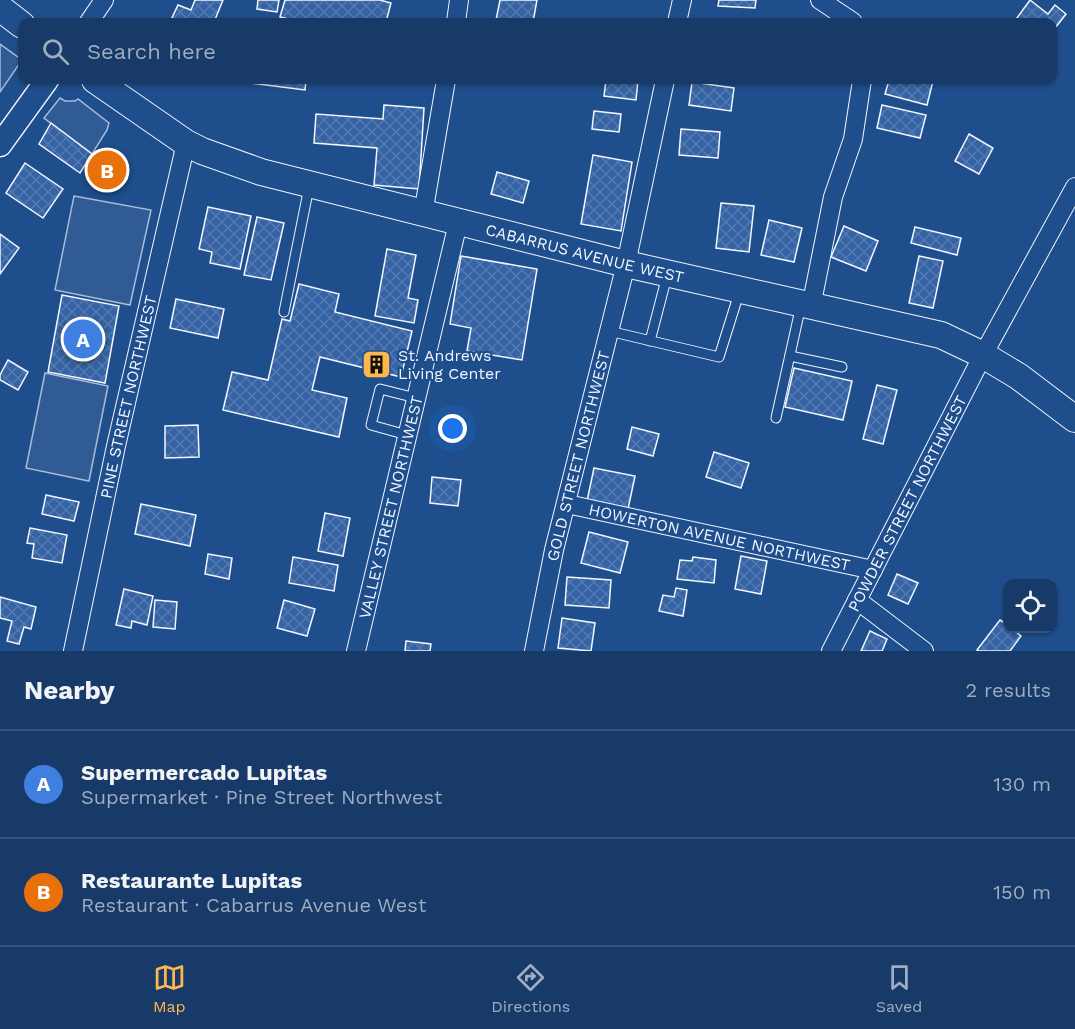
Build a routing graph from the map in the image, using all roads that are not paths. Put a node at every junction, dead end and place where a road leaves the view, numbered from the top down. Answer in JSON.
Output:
{"nodes":[{"id":1,"x":104,"y":0,"type":"edge"},
{"id":2,"x":459,"y":0,"type":"edge"},
{"id":3,"x":682,"y":0,"type":"edge"},
{"id":4,"x":820,"y":0,"type":"edge"},
{"id":5,"x":0,"y":8,"type":"edge"},
{"id":6,"x":91,"y":18,"type":"edge"},
{"id":7,"x":457,"y":18,"type":"edge"},
{"id":8,"x":678,"y":18,"type":"edge"},
{"id":9,"x":847,"y":18,"type":"edge"},
{"id":10,"x":18,"y":22,"type":"edge"},
{"id":11,"x":44,"y":84,"type":"edge"},
{"id":12,"x":101,"y":84,"type":"edge"},
{"id":13,"x":445,"y":84,"type":"edge"},
{"id":14,"x":664,"y":84,"type":"edge"},
{"id":15,"x":861,"y":84,"type":"edge"},
{"id":16,"x":186,"y":143,"type":"junction"},
{"id":17,"x":0,"y":145,"type":"edge"},
{"id":18,"x":309,"y":185,"type":"junction"},
{"id":19,"x":1075,"y":187,"type":"edge"},
{"id":20,"x":423,"y":214,"type":"junction"},
{"id":21,"x":458,"y":223,"type":"junction"},
{"id":22,"x":626,"y":264,"type":"junction"},
{"id":23,"x":668,"y":274,"type":"junction"},
{"id":24,"x":740,"y":290,"type":"junction"},
{"id":25,"x":806,"y":306,"type":"junction"},
{"id":26,"x":284,"y":312,"type":"dead end"},
{"id":27,"x":609,"y":331,"type":"junction"},
{"id":28,"x":650,"y":341,"type":"junction"},
{"id":29,"x":983,"y":355,"type":"junction"},
{"id":30,"x":790,"y":356,"type":"junction"},
{"id":31,"x":842,"y":367,"type":"dead end"},
{"id":32,"x":416,"y":398,"type":"junction"},
{"id":33,"x":776,"y":418,"type":"dead end"},
{"id":34,"x":1075,"y":419,"type":"edge"},
{"id":35,"x":407,"y":435,"type":"junction"},
{"id":36,"x":567,"y":504,"type":"junction"},
{"id":37,"x":873,"y":570,"type":"junction"},
{"id":38,"x":857,"y":600,"type":"junction"},
{"id":39,"x":73,"y":651,"type":"edge"},
{"id":40,"x":356,"y":651,"type":"edge"},
{"id":41,"x":534,"y":651,"type":"edge"},
{"id":42,"x":831,"y":651,"type":"edge"},
{"id":43,"x":924,"y":651,"type":"edge"}],
"edges":[{"from":1,"to":6,"type":"street"},
{"from":2,"to":7,"type":"street"},
{"from":3,"to":8,"type":"street"},
{"from":4,"to":9,"type":"street"},
{"from":5,"to":10,"type":"main road"},
{"from":11,"to":17,"type":"street"},
{"from":12,"to":16,"type":"main road","name":"CABARRUS AVENUE WEST"},
{"from":13,"to":20,"type":"street"},
{"from":14,"to":22,"type":"street","name":"GOLD STREET NORTHWEST"},
{"from":15,"to":25,"type":"street"},
{"from":16,"to":18,"type":"main road","name":"CABARRUS AVENUE WEST"},
{"from":16,"to":39,"type":"street","name":"PINE STREET NORTHWEST"},
{"from":18,"to":20,"type":"main road","name":"CABARRUS AVENUE WEST"},
{"from":18,"to":26,"type":"lane"},
{"from":19,"to":29,"type":"street","name":"POWDER STREET NORTHWEST"},
{"from":20,"to":21,"type":"main road","name":"CABARRUS AVENUE WEST"},
{"from":21,"to":22,"type":"main road","name":"CABARRUS AVENUE WEST"},
{"from":21,"to":32,"type":"street","name":"VALLEY STREET NORTHWEST"},
{"from":22,"to":23,"type":"main road","name":"CABARRUS AVENUE WEST"},
{"from":22,"to":27,"type":"street","name":"GOLD STREET NORTHWEST"},
{"from":23,"to":24,"type":"main road","name":"CABARRUS AVENUE WEST"},
{"from":23,"to":28,"type":"lane"},
{"from":24,"to":25,"type":"main road","name":"CABARRUS AVENUE WEST"},
{"from":24,"to":28,"type":"lane"},
{"from":25,"to":29,"type":"main road","name":"CABARRUS AVENUE WEST"},
{"from":25,"to":30,"type":"lane"},
{"from":27,"to":28,"type":"lane"},
{"from":27,"to":36,"type":"street","name":"GOLD STREET NORTHWEST"},
{"from":29,"to":34,"type":"main road","name":"CABARRUS AVENUE WEST"},
{"from":29,"to":37,"type":"street","name":"POWDER STREET NORTHWEST"},
{"from":30,"to":31,"type":"lane"},
{"from":30,"to":33,"type":"lane"},
{"from":32,"to":35,"type":"street","name":"VALLEY STREET NORTHWEST"},
{"from":32,"to":35,"type":"lane"},
{"from":35,"to":40,"type":"street","name":"VALLEY STREET NORTHWEST"},
{"from":36,"to":37,"type":"street","name":"HOWERTON AVENUE NORTHWEST"},
{"from":36,"to":41,"type":"street","name":"GOLD STREET NORTHWEST"},
{"from":37,"to":38,"type":"street","name":"POWDER STREET NORTHWEST"},
{"from":38,"to":42,"type":"street","name":"POWDER STREET NORTHWEST"},
{"from":38,"to":43,"type":"street"}]}
